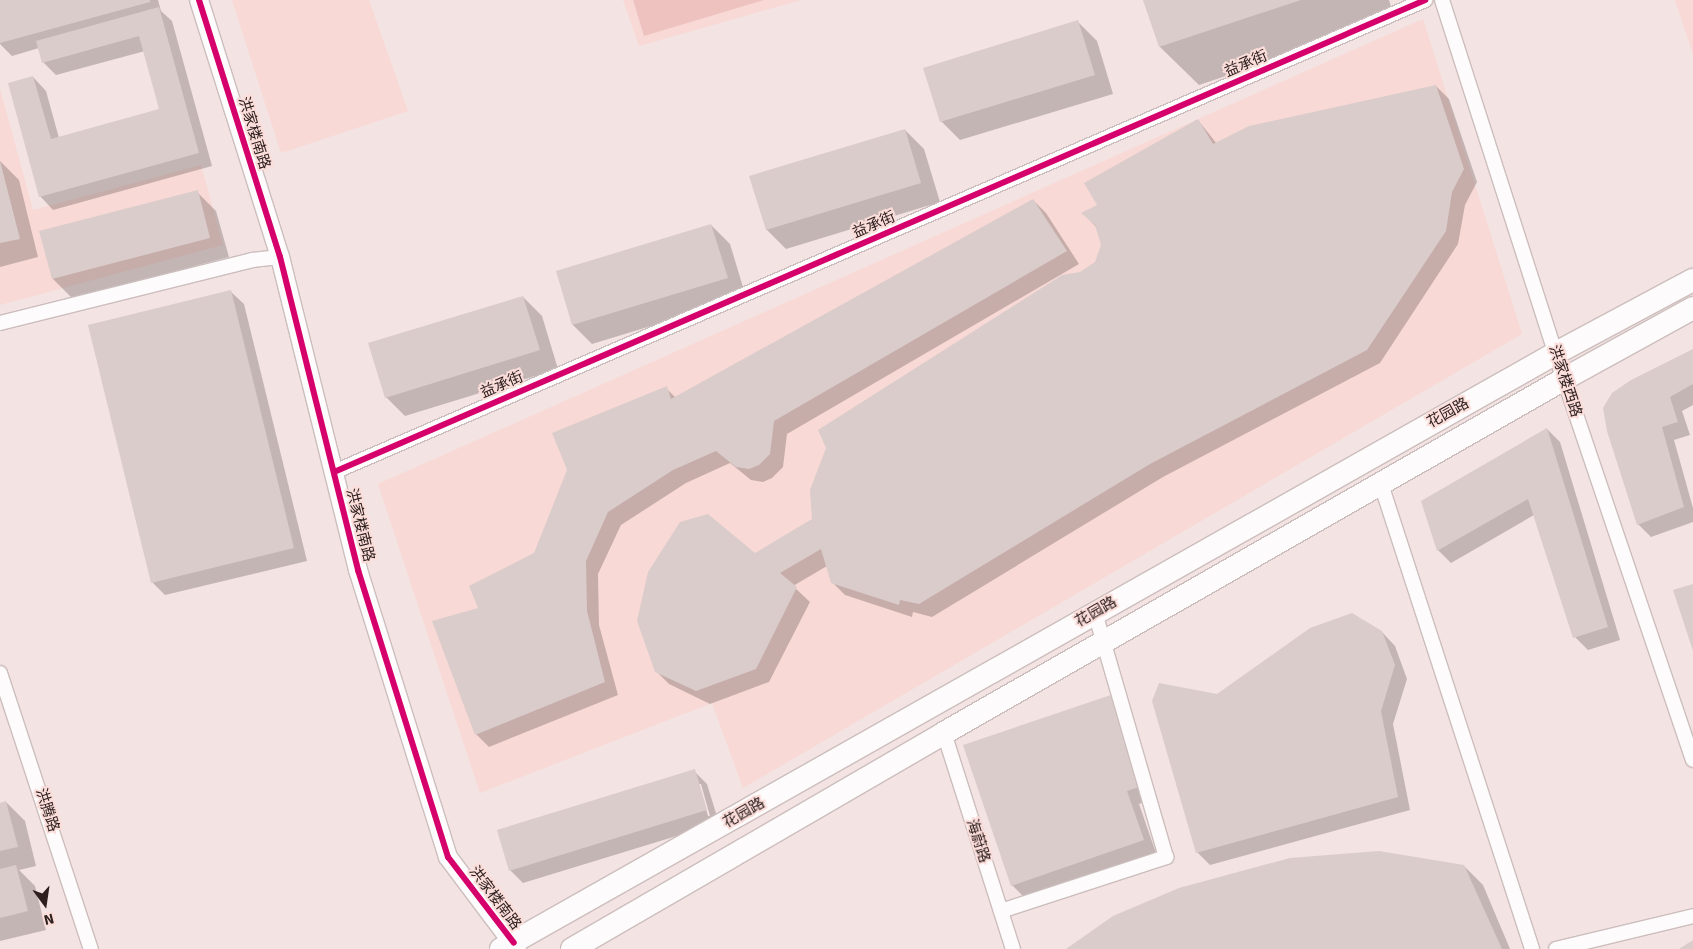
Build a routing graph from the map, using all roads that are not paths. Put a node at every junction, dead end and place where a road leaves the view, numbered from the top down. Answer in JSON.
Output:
{"nodes":[{"id":1,"x":199,"y":0,"type":"edge"},
{"id":2,"x":1424,"y":0,"type":"edge"},
{"id":3,"x":1442,"y":0,"type":"edge"},
{"id":4,"x":280,"y":257,"type":"junction"},
{"id":5,"x":1693,"y":280,"type":"edge"},
{"id":6,"x":1693,"y":308,"type":"edge"},
{"id":7,"x":0,"y":323,"type":"edge"},
{"id":8,"x":1556,"y":353,"type":"junction"},
{"id":9,"x":1564,"y":378,"type":"junction"},
{"id":10,"x":334,"y":472,"type":"junction"},
{"id":11,"x":1381,"y":484,"type":"junction"},
{"id":12,"x":1095,"y":613,"type":"junction"},
{"id":13,"x":1103,"y":643,"type":"junction"},
{"id":14,"x":0,"y":673,"type":"edge"},
{"id":15,"x":4,"y":689,"type":"edge"},
{"id":16,"x":944,"y":733,"type":"junction"},
{"id":17,"x":1693,"y":760,"type":"edge"},
{"id":18,"x":1001,"y":911,"type":"junction"},
{"id":19,"x":1693,"y":916,"type":"edge"},
{"id":20,"x":511,"y":947,"type":"edge"},
{"id":21,"x":91,"y":949,"type":"edge"},
{"id":22,"x":572,"y":949,"type":"edge"},
{"id":23,"x":1013,"y":949,"type":"edge"},
{"id":24,"x":1532,"y":949,"type":"edge"},
{"id":25,"x":1556,"y":949,"type":"edge"}],
"edges":[{"from":1,"to":4,"type":"street","name":"洪家楼南路"},
{"from":2,"to":10,"type":"street","name":"益承街"},
{"from":3,"to":8,"type":"street","name":"洪家楼西路"},
{"from":4,"to":7,"type":"street"},
{"from":4,"to":10,"type":"street","name":"洪家楼南路"},
{"from":5,"to":8,"type":"main road","name":"花园路"},
{"from":6,"to":9,"type":"main road","name":"花园路"},
{"from":8,"to":9,"type":"street","name":"洪家楼西路"},
{"from":8,"to":12,"type":"main road","name":"花园路"},
{"from":9,"to":11,"type":"main road","name":"花园路"},
{"from":9,"to":17,"type":"street","name":"洪家楼西路"},
{"from":10,"to":20,"type":"street","name":"洪家楼南路"},
{"from":11,"to":13,"type":"main road","name":"花园路"},
{"from":11,"to":24,"type":"street"},
{"from":12,"to":13,"type":"street"},
{"from":12,"to":20,"type":"main road","name":"花园路"},
{"from":13,"to":16,"type":"main road","name":"花园路"},
{"from":13,"to":18,"type":"street"},
{"from":14,"to":15,"type":"street","name":"洪腾路"},
{"from":15,"to":21,"type":"street","name":"洪腾路"},
{"from":16,"to":18,"type":"street","name":"海蔚路"},
{"from":16,"to":22,"type":"main road","name":"花园路"},
{"from":18,"to":23,"type":"street","name":"海蔚路"},
{"from":19,"to":25,"type":"street"}]}
